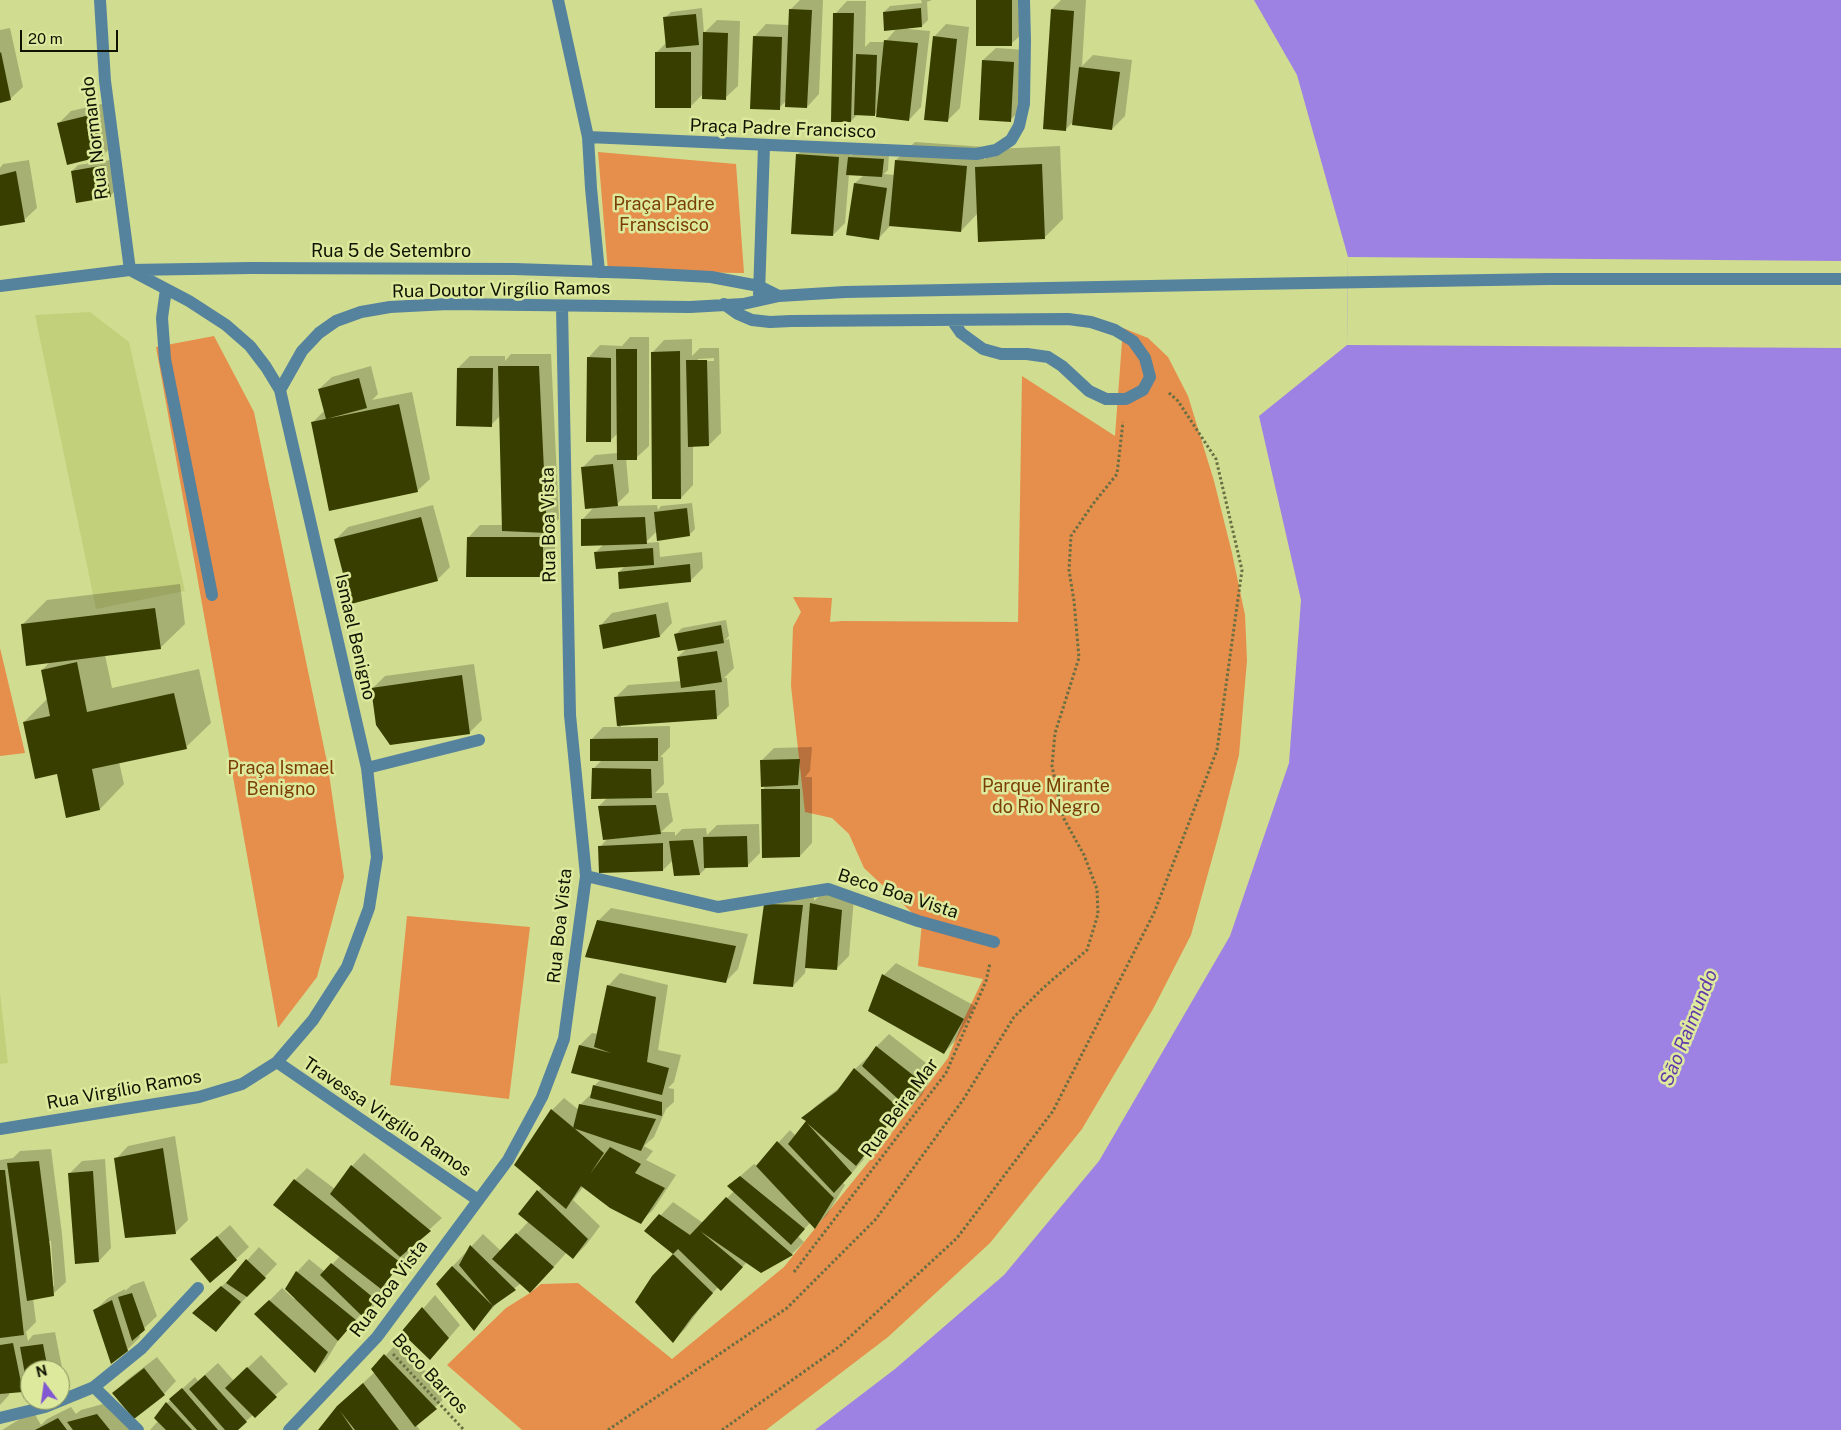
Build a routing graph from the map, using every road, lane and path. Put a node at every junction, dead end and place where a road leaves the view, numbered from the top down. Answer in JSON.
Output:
{"nodes":[{"id":1,"x":100,"y":0,"type":"edge"},
{"id":2,"x":558,"y":0,"type":"edge"},
{"id":3,"x":1024,"y":0,"type":"edge"},
{"id":4,"x":588,"y":137,"type":"junction"},
{"id":5,"x":764,"y":146,"type":"junction"},
{"id":6,"x":130,"y":270,"type":"junction"},
{"id":7,"x":599,"y":272,"type":"junction"},
{"id":8,"x":1841,"y":279,"type":"edge"},
{"id":9,"x":0,"y":286,"type":"edge"},
{"id":10,"x":759,"y":286,"type":"junction"},
{"id":11,"x":166,"y":289,"type":"junction"},
{"id":12,"x":779,"y":296,"type":"junction"},
{"id":13,"x":759,"y":301,"type":"junction"},
{"id":14,"x":724,"y":304,"type":"junction"},
{"id":15,"x":562,"y":306,"type":"junction"},
{"id":16,"x":952,"y":320,"type":"junction"},
{"id":17,"x":1150,"y":377,"type":"junction"},
{"id":18,"x":280,"y":390,"type":"junction"},
{"id":19,"x":1126,"y":399,"type":"junction"},
{"id":20,"x":212,"y":595,"type":"dead end"},
{"id":21,"x":479,"y":740,"type":"dead end"},
{"id":22,"x":367,"y":768,"type":"junction"},
{"id":23,"x":586,"y":876,"type":"junction"},
{"id":24,"x":994,"y":942,"type":"joint"},
{"id":25,"x":277,"y":1062,"type":"junction"},
{"id":26,"x":0,"y":1129,"type":"edge"},
{"id":27,"x":478,"y":1200,"type":"junction"},
{"id":28,"x":794,"y":1272,"type":"dead end"},
{"id":29,"x":198,"y":1288,"type":"dead end"},
{"id":30,"x":377,"y":1337,"type":"junction"},
{"id":31,"x":94,"y":1387,"type":"junction"},
{"id":32,"x":0,"y":1418,"type":"edge"},
{"id":33,"x":138,"y":1430,"type":"edge"},
{"id":34,"x":289,"y":1430,"type":"edge"},
{"id":35,"x":464,"y":1430,"type":"edge"},
{"id":36,"x":608,"y":1430,"type":"edge"},
{"id":37,"x":722,"y":1430,"type":"edge"}],
"edges":[{"from":1,"to":6,"type":"street","name":"Rua Normando"},
{"from":2,"to":4,"type":"street"},
{"from":3,"to":5,"type":"street","name":"Praça Padre Francisco"},
{"from":4,"to":5,"type":"street","name":"Praça Padre Francisco"},
{"from":4,"to":7,"type":"street"},
{"from":5,"to":10,"type":"street"},
{"from":6,"to":7,"type":"street","name":"Rua 5 de Setembro"},
{"from":6,"to":9,"type":"street","name":"Rua 5 de Setembro"},
{"from":6,"to":11,"type":"street","name":"Ismael Benigno"},
{"from":7,"to":10,"type":"street","name":"Rua 5 de Setembro"},
{"from":8,"to":12,"type":"street","name":"Rua 5 de Setembro"},
{"from":10,"to":12,"type":"street","name":"Rua 5 de Setembro"},
{"from":10,"to":13,"type":"street"},
{"from":11,"to":18,"type":"street","name":"Ismael Benigno"},
{"from":11,"to":20,"type":"street"},
{"from":12,"to":13,"type":"street","name":"Rua 5 de Setembro"},
{"from":13,"to":14,"type":"street","name":"Rua Doutor Virgílio Ramos"},
{"from":14,"to":15,"type":"street","name":"Rua Doutor Virgílio Ramos"},
{"from":14,"to":16,"type":"street"},
{"from":15,"to":18,"type":"street","name":"Rua Doutor Virgílio Ramos"},
{"from":15,"to":23,"type":"street","name":"Rua Boa Vista"},
{"from":16,"to":17,"type":"street"},
{"from":16,"to":19,"type":"street"},
{"from":17,"to":19,"type":"street"},
{"from":17,"to":37,"type":"path"},
{"from":18,"to":22,"type":"street","name":"Ismael Benigno"},
{"from":19,"to":36,"type":"path"},
{"from":21,"to":22,"type":"street"},
{"from":22,"to":25,"type":"street","name":"Ismael Benigno"},
{"from":23,"to":24,"type":"street","name":"Beco Boa Vista"},
{"from":23,"to":27,"type":"street","name":"Rua Boa Vista"},
{"from":24,"to":28,"type":"path","name":"Rua Beira Mar"},
{"from":25,"to":26,"type":"street","name":"Rua Virgílio Ramos"},
{"from":25,"to":27,"type":"street","name":"Travessa Virgílio Ramos"},
{"from":27,"to":30,"type":"street","name":"Rua Boa Vista"},
{"from":29,"to":31,"type":"street"},
{"from":30,"to":34,"type":"street","name":"Rua Boa Vista"},
{"from":30,"to":35,"type":"path","name":"Beco Barros"},
{"from":31,"to":32,"type":"street"},
{"from":31,"to":33,"type":"street"}]}
